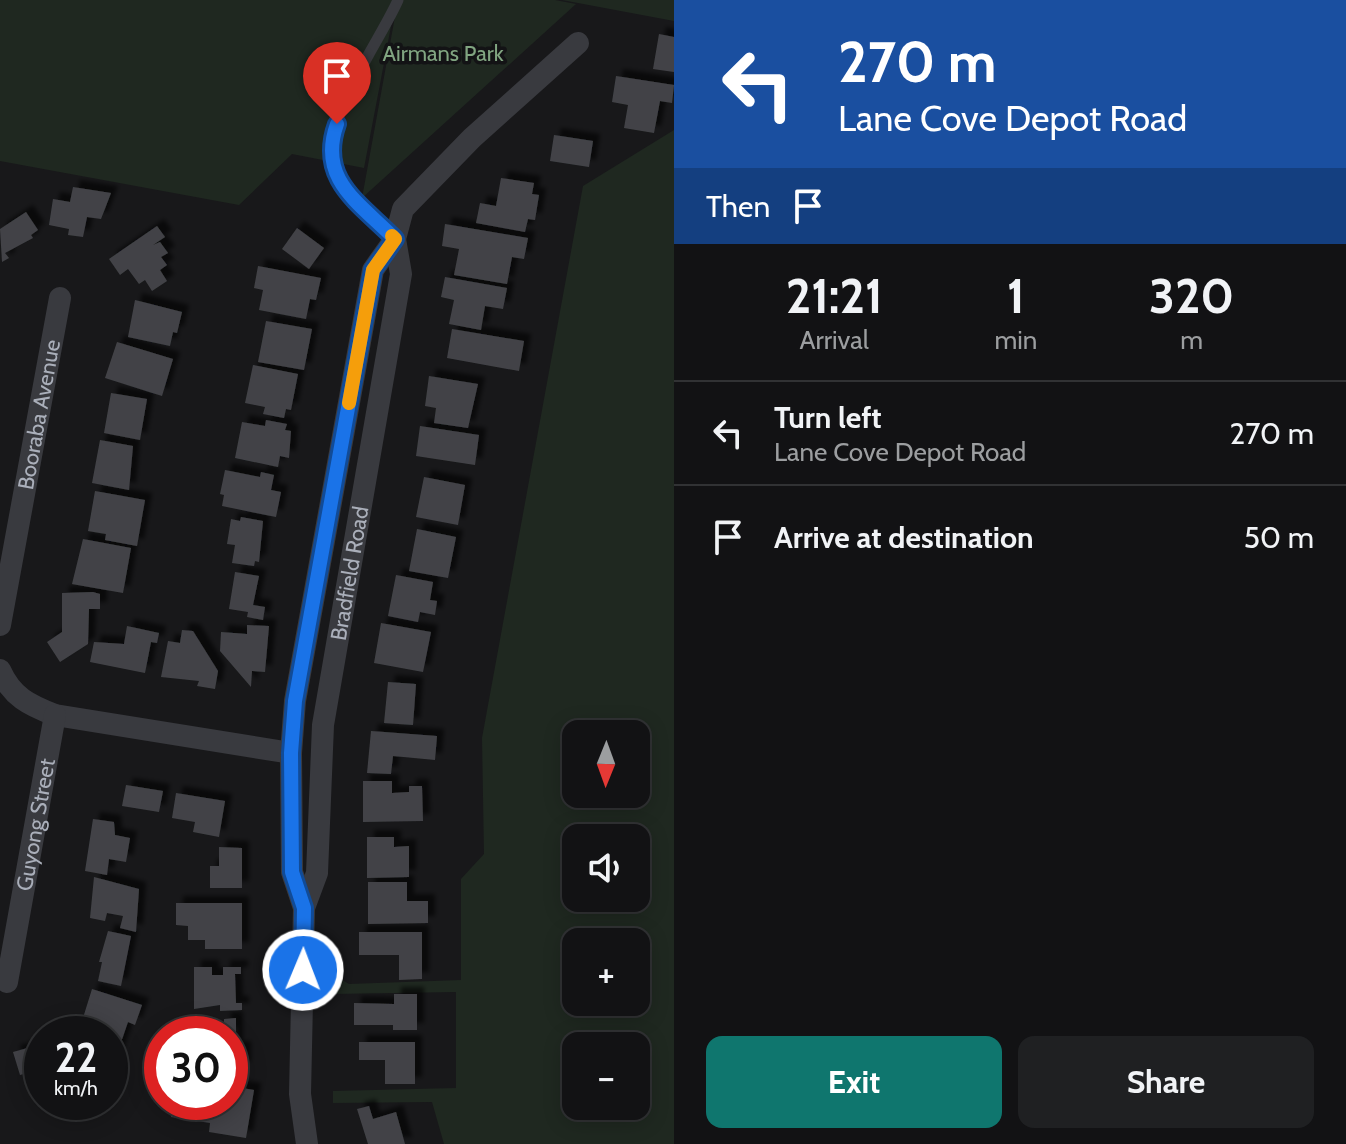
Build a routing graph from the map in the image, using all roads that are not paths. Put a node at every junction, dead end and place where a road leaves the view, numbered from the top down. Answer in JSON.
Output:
{"nodes":[{"id":1,"x":398,"y":0,"type":"edge"},
{"id":2,"x":578,"y":43,"type":"dead end"},
{"id":3,"x":395,"y":239,"type":"junction"},
{"id":4,"x":60,"y":298,"type":"dead end"},
{"id":5,"x":0,"y":625,"type":"edge"},
{"id":6,"x":0,"y":670,"type":"edge"},
{"id":7,"x":55,"y":715,"type":"junction"},
{"id":8,"x":291,"y":753,"type":"junction"},
{"id":9,"x":304,"y":908,"type":"junction"},
{"id":10,"x":7,"y":982,"type":"dead end"},
{"id":11,"x":307,"y":1144,"type":"edge"}],
"edges":[{"from":1,"to":3,"type":"lane"},
{"from":2,"to":3,"type":"street","name":"Bradfield Road"},
{"from":3,"to":8,"type":"street","name":"Bradfield Road"},
{"from":3,"to":9,"type":"street","name":"Bradfield Road"},
{"from":4,"to":5,"type":"street","name":"Booraba Avenue"},
{"from":6,"to":7,"type":"street"},
{"from":7,"to":8,"type":"street"},
{"from":7,"to":10,"type":"street","name":"Guyong Street"},
{"from":8,"to":9,"type":"street","name":"Bradfield Road"},
{"from":9,"to":11,"type":"street","name":"Bradfield Road"}]}
